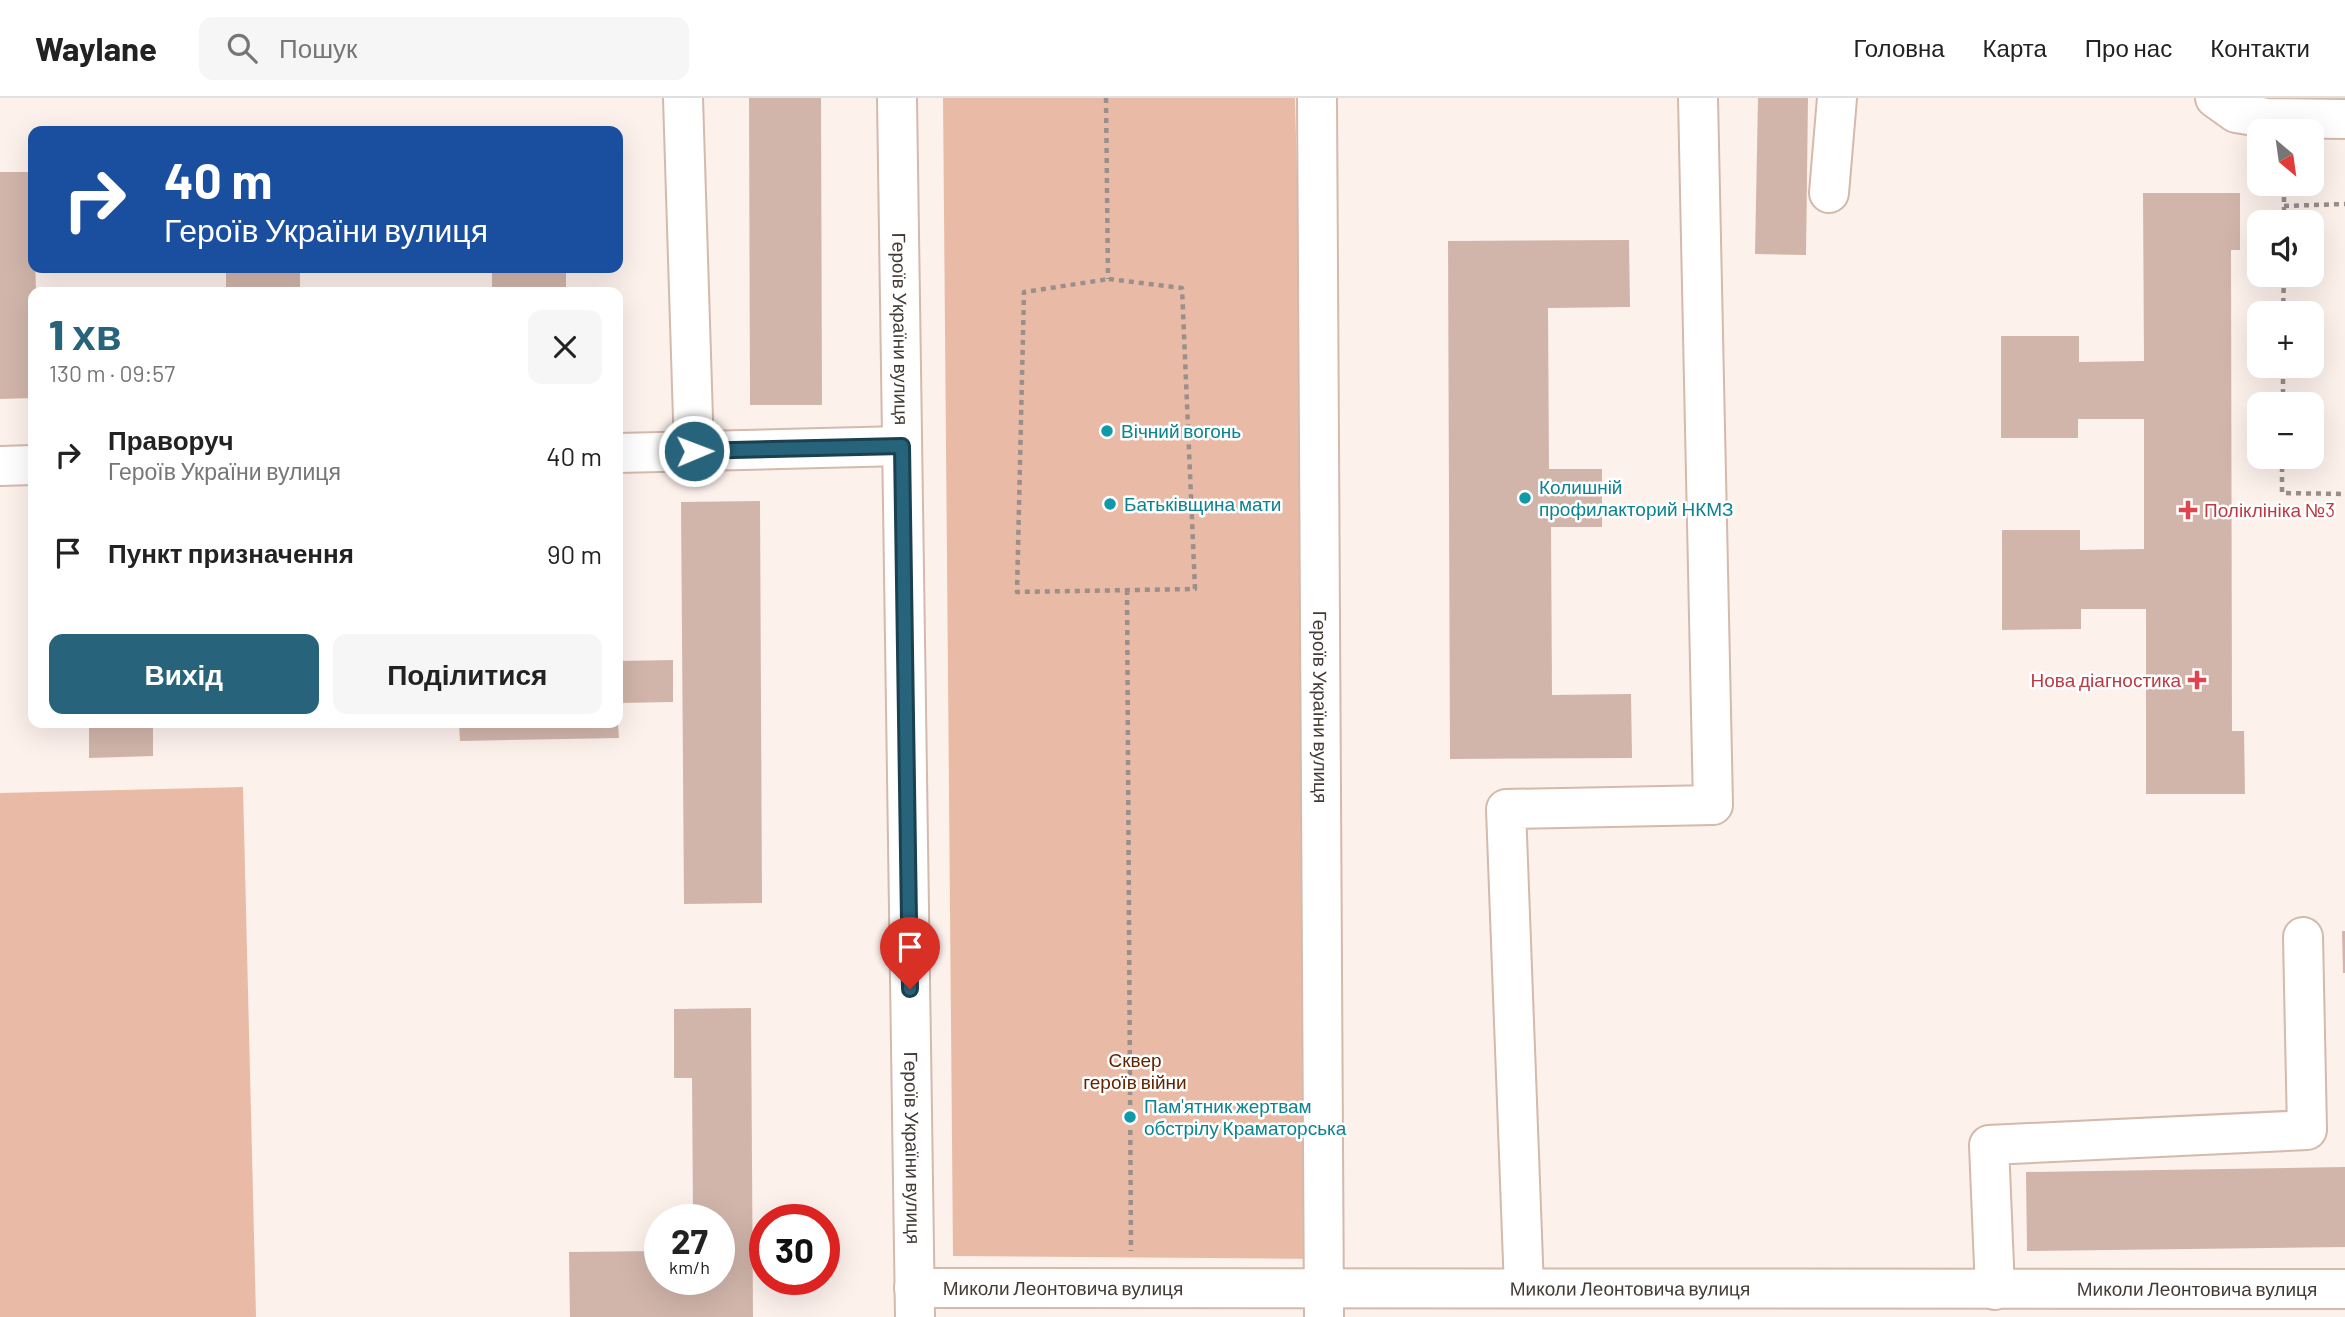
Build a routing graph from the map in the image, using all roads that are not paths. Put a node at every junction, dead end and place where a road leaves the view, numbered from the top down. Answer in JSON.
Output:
{"nodes":[{"id":1,"x":683,"y":98,"type":"edge"},
{"id":2,"x":897,"y":98,"type":"edge"},
{"id":3,"x":1317,"y":98,"type":"edge"},
{"id":4,"x":1698,"y":98,"type":"edge"},
{"id":5,"x":1837,"y":98,"type":"edge"},
{"id":6,"x":2215,"y":98,"type":"edge"},
{"id":7,"x":2345,"y":119,"type":"edge"},
{"id":8,"x":1829,"y":193,"type":"dead end"},
{"id":9,"x":902,"y":446,"type":"junction"},
{"id":10,"x":694,"y":451,"type":"junction"},
{"id":11,"x":623,"y":453,"type":"edge"},
{"id":12,"x":28,"y":465,"type":"edge"},
{"id":13,"x":0,"y":466,"type":"edge"},
{"id":14,"x":2303,"y":937,"type":"dead end"},
{"id":15,"x":1524,"y":1287,"type":"junction"},
{"id":16,"x":2345,"y":1289,"type":"edge"},
{"id":17,"x":1995,"y":1290,"type":"junction"},
{"id":18,"x":915,"y":1303,"type":"edge"},
{"id":19,"x":1324,"y":1303,"type":"edge"}],
"edges":[{"from":1,"to":10,"type":"street"},
{"from":2,"to":9,"type":"street","name":"Героїв України вулиця"},
{"from":3,"to":19,"type":"street","name":"Героїв України вулиця"},
{"from":4,"to":15,"type":"street"},
{"from":5,"to":8,"type":"street"},
{"from":6,"to":7,"type":"street"},
{"from":9,"to":10,"type":"street"},
{"from":9,"to":18,"type":"street","name":"Героїв України вулиця"},
{"from":10,"to":11,"type":"street"},
{"from":12,"to":13,"type":"street"},
{"from":14,"to":17,"type":"street"},
{"from":15,"to":17,"type":"street","name":"Миколи Леонтовича вулиця"},
{"from":15,"to":19,"type":"street","name":"Миколи Леонтовича вулиця"},
{"from":16,"to":17,"type":"street","name":"Миколи Леонтовича вулиця"},
{"from":18,"to":19,"type":"street","name":"Миколи Леонтовича вулиця"}]}
